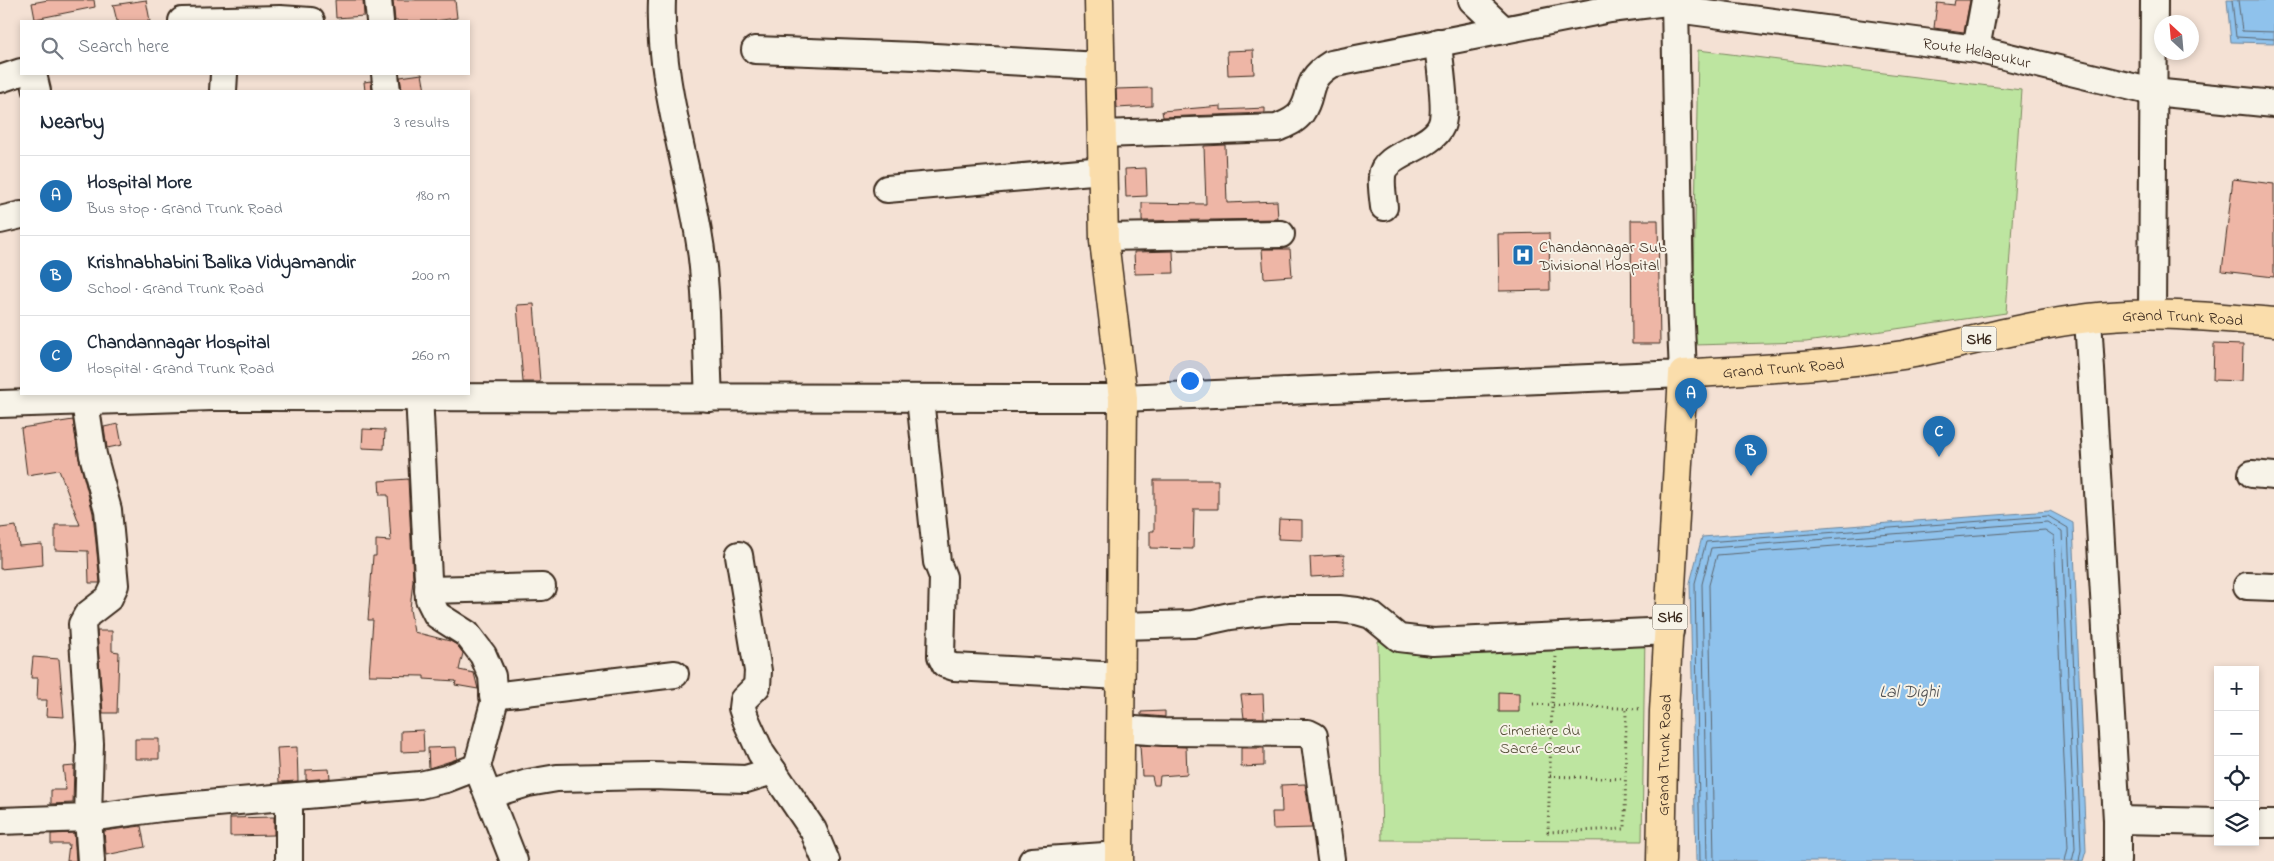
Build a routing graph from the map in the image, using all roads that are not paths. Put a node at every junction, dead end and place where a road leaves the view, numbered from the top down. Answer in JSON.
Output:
{"nodes":[{"id":1,"x":378,"y":0,"type":"edge"},
{"id":2,"x":662,"y":0,"type":"edge"},
{"id":3,"x":1099,"y":0,"type":"edge"},
{"id":4,"x":1472,"y":0,"type":"edge"},
{"id":5,"x":1985,"y":0,"type":"edge"},
{"id":6,"x":2154,"y":0,"type":"edge"},
{"id":7,"x":1676,"y":3,"type":"edge"},
{"id":8,"x":1600,"y":5,"type":"edge"},
{"id":9,"x":380,"y":20,"type":"edge"},
{"id":10,"x":1504,"y":30,"type":"junction"},
{"id":11,"x":1438,"y":42,"type":"junction"},
{"id":12,"x":1976,"y":49,"type":"junction"},
{"id":13,"x":755,"y":50,"type":"dead end"},
{"id":14,"x":1100,"y":66,"type":"junction"},
{"id":15,"x":20,"y":72,"type":"edge"},
{"id":16,"x":33,"y":75,"type":"edge"},
{"id":17,"x":224,"y":75,"type":"edge"},
{"id":18,"x":385,"y":75,"type":"edge"},
{"id":19,"x":0,"y":79,"type":"edge"},
{"id":20,"x":37,"y":90,"type":"edge"},
{"id":21,"x":223,"y":90,"type":"edge"},
{"id":22,"x":387,"y":90,"type":"edge"},
{"id":23,"x":2153,"y":92,"type":"junction"},
{"id":24,"x":2274,"y":104,"type":"edge"},
{"id":25,"x":1102,"y":134,"type":"junction"},
{"id":26,"x":1103,"y":170,"type":"junction"},
{"id":27,"x":887,"y":189,"type":"dead end"},
{"id":28,"x":1384,"y":206,"type":"dead end"},
{"id":29,"x":20,"y":215,"type":"edge"},
{"id":30,"x":0,"y":220,"type":"edge"},
{"id":31,"x":1282,"y":234,"type":"dead end"},
{"id":32,"x":1104,"y":237,"type":"junction"},
{"id":33,"x":2152,"y":314,"type":"junction"},
{"id":34,"x":2088,"y":318,"type":"junction"},
{"id":35,"x":2274,"y":322,"type":"edge"},
{"id":36,"x":1683,"y":374,"type":"junction"},
{"id":37,"x":213,"y":396,"type":"edge"},
{"id":38,"x":419,"y":396,"type":"edge"},
{"id":39,"x":709,"y":398,"type":"junction"},
{"id":40,"x":920,"y":398,"type":"junction"},
{"id":41,"x":1123,"y":398,"type":"junction"},
{"id":42,"x":85,"y":402,"type":"junction"},
{"id":43,"x":0,"y":404,"type":"edge"},
{"id":44,"x":739,"y":555,"type":"dead end"},
{"id":45,"x":2247,"y":586,"type":"dead end"},
{"id":46,"x":542,"y":587,"type":"dead end"},
{"id":47,"x":2274,"y":588,"type":"edge"},
{"id":48,"x":428,"y":590,"type":"junction"},
{"id":49,"x":1121,"y":626,"type":"junction"},
{"id":50,"x":1670,"y":631,"type":"junction"},
{"id":51,"x":675,"y":674,"type":"dead end"},
{"id":52,"x":1120,"y":676,"type":"junction"},
{"id":53,"x":493,"y":696,"type":"junction"},
{"id":54,"x":1120,"y":729,"type":"junction"},
{"id":55,"x":477,"y":767,"type":"junction"},
{"id":56,"x":773,"y":771,"type":"junction"},
{"id":57,"x":488,"y":795,"type":"junction"},
{"id":58,"x":289,"y":798,"type":"junction"},
{"id":59,"x":88,"y":818,"type":"junction"},
{"id":60,"x":2117,"y":820,"type":"junction"},
{"id":61,"x":0,"y":821,"type":"edge"},
{"id":62,"x":2214,"y":822,"type":"edge"},
{"id":63,"x":2259,"y":824,"type":"edge"},
{"id":64,"x":2274,"y":824,"type":"edge"},
{"id":65,"x":1119,"y":858,"type":"edge"},
{"id":66,"x":1331,"y":859,"type":"dead end"},
{"id":67,"x":91,"y":861,"type":"edge"},
{"id":68,"x":289,"y":861,"type":"edge"},
{"id":69,"x":514,"y":861,"type":"edge"},
{"id":70,"x":826,"y":861,"type":"edge"},
{"id":71,"x":1032,"y":861,"type":"edge"},
{"id":72,"x":1661,"y":861,"type":"edge"},
{"id":73,"x":2117,"y":861,"type":"edge"}],
"edges":[{"from":1,"to":9,"type":"street"},
{"from":2,"to":39,"type":"street"},
{"from":3,"to":14,"type":"main road"},
{"from":4,"to":10,"type":"street"},
{"from":5,"to":12,"type":"street"},
{"from":6,"to":23,"type":"street"},
{"from":7,"to":8,"type":"street","name":"Route Helapukur"},
{"from":7,"to":12,"type":"street","name":"Route Helapukur"},
{"from":7,"to":36,"type":"street"},
{"from":8,"to":10,"type":"street","name":"Route Helapukur"},
{"from":10,"to":11,"type":"street","name":"Route Helapukur"},
{"from":11,"to":25,"type":"street","name":"Route Helapukur"},
{"from":11,"to":28,"type":"street"},
{"from":12,"to":23,"type":"street","name":"Route Helapukur"},
{"from":13,"to":14,"type":"street"},
{"from":14,"to":25,"type":"main road"},
{"from":15,"to":19,"type":"street"},
{"from":16,"to":20,"type":"street"},
{"from":17,"to":21,"type":"street"},
{"from":18,"to":22,"type":"street"},
{"from":23,"to":24,"type":"street","name":"Route Helapukur"},
{"from":23,"to":33,"type":"street"},
{"from":25,"to":26,"type":"main road"},
{"from":26,"to":27,"type":"street"},
{"from":26,"to":32,"type":"main road"},
{"from":29,"to":30,"type":"street"},
{"from":31,"to":32,"type":"street"},
{"from":32,"to":41,"type":"main road"},
{"from":33,"to":34,"type":"main road","name":"Grand Trunk Road","number":"SH6"},
{"from":33,"to":35,"type":"main road","name":"Grand Trunk Road","number":"SH6"},
{"from":34,"to":36,"type":"main road","name":"Grand Trunk Road","number":"SH6"},
{"from":34,"to":60,"type":"street"},
{"from":36,"to":41,"type":"street"},
{"from":36,"to":50,"type":"main road","name":"Grand Trunk Road","number":"SH6"},
{"from":37,"to":38,"type":"street"},
{"from":37,"to":42,"type":"street"},
{"from":38,"to":39,"type":"street"},
{"from":38,"to":48,"type":"street"},
{"from":39,"to":40,"type":"street"},
{"from":40,"to":41,"type":"street"},
{"from":40,"to":52,"type":"street"},
{"from":41,"to":49,"type":"main road"},
{"from":42,"to":43,"type":"street"},
{"from":42,"to":59,"type":"street"},
{"from":44,"to":56,"type":"street"},
{"from":45,"to":47,"type":"street"},
{"from":46,"to":48,"type":"street"},
{"from":48,"to":53,"type":"street"},
{"from":49,"to":50,"type":"street"},
{"from":49,"to":52,"type":"main road"},
{"from":50,"to":72,"type":"main road","name":"Grand Trunk Road","number":"SH6"},
{"from":51,"to":53,"type":"street"},
{"from":52,"to":54,"type":"main road"},
{"from":53,"to":55,"type":"street"},
{"from":54,"to":65,"type":"main road"},
{"from":54,"to":66,"type":"street"},
{"from":55,"to":57,"type":"street"},
{"from":55,"to":58,"type":"street"},
{"from":56,"to":57,"type":"street"},
{"from":56,"to":70,"type":"street"},
{"from":57,"to":69,"type":"street"},
{"from":58,"to":59,"type":"street"},
{"from":58,"to":68,"type":"street"},
{"from":59,"to":61,"type":"street"},
{"from":59,"to":67,"type":"street"},
{"from":60,"to":62,"type":"street"},
{"from":60,"to":73,"type":"street"},
{"from":63,"to":64,"type":"street"},
{"from":65,"to":71,"type":"street"}]}
